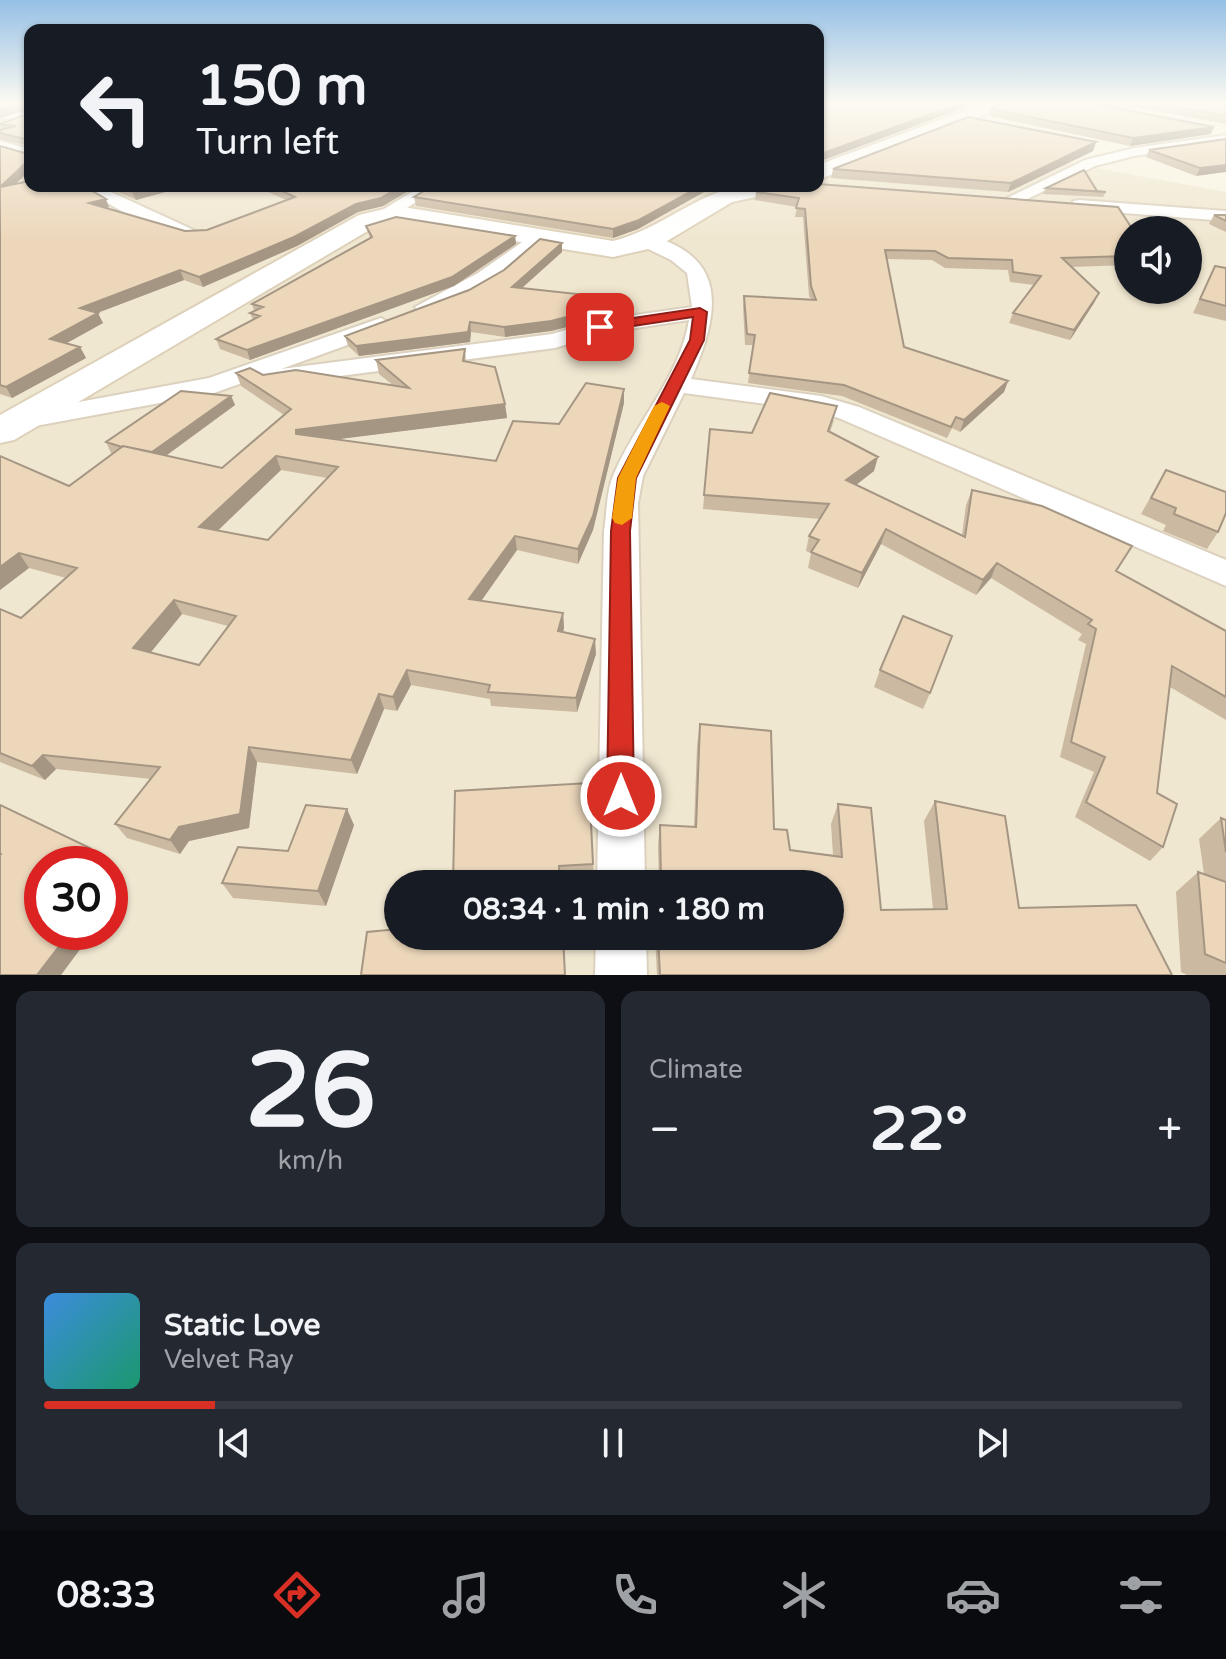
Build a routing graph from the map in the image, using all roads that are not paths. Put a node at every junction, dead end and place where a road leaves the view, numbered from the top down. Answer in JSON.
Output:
{"nodes":[{"id":1,"x":895,"y":148,"type":"edge"},
{"id":2,"x":1116,"y":148,"type":"edge"},
{"id":3,"x":1159,"y":148,"type":"edge"},
{"id":4,"x":1134,"y":152,"type":"junction"},
{"id":5,"x":824,"y":182,"type":"edge"},
{"id":6,"x":97,"y":192,"type":"edge"},
{"id":7,"x":402,"y":192,"type":"edge"},
{"id":8,"x":424,"y":192,"type":"edge"},
{"id":9,"x":746,"y":192,"type":"edge"},
{"id":10,"x":415,"y":197,"type":"junction"},
{"id":11,"x":383,"y":215,"type":"junction"},
{"id":12,"x":1226,"y":216,"type":"edge"},
{"id":13,"x":189,"y":232,"type":"edge"},
{"id":14,"x":538,"y":237,"type":"junction"},
{"id":15,"x":647,"y":241,"type":"junction"},
{"id":16,"x":700,"y":312,"type":"junction"},
{"id":17,"x":675,"y":384,"type":"junction"},
{"id":18,"x":214,"y":385,"type":"junction"},
{"id":19,"x":9,"y":426,"type":"edge"},
{"id":20,"x":1226,"y":574,"type":"edge"},
{"id":21,"x":621,"y":870,"type":"edge"},
{"id":22,"x":621,"y":950,"type":"edge"},
{"id":23,"x":621,"y":975,"type":"edge"}],
"edges":[{"from":1,"to":5,"type":"street"},
{"from":2,"to":4,"type":"street"},
{"from":3,"to":4,"type":"street"},
{"from":4,"to":12,"type":"street"},
{"from":6,"to":13,"type":"street"},
{"from":7,"to":10,"type":"street"},
{"from":8,"to":10,"type":"street"},
{"from":9,"to":15,"type":"street"},
{"from":10,"to":11,"type":"street"},
{"from":11,"to":14,"type":"street"},
{"from":11,"to":19,"type":"street"},
{"from":14,"to":15,"type":"street"},
{"from":14,"to":18,"type":"street"},
{"from":15,"to":16,"type":"street"},
{"from":16,"to":17,"type":"street"},
{"from":16,"to":18,"type":"street"},
{"from":17,"to":20,"type":"street"},
{"from":17,"to":21,"type":"street"},
{"from":18,"to":19,"type":"street"},
{"from":22,"to":23,"type":"street"}]}
